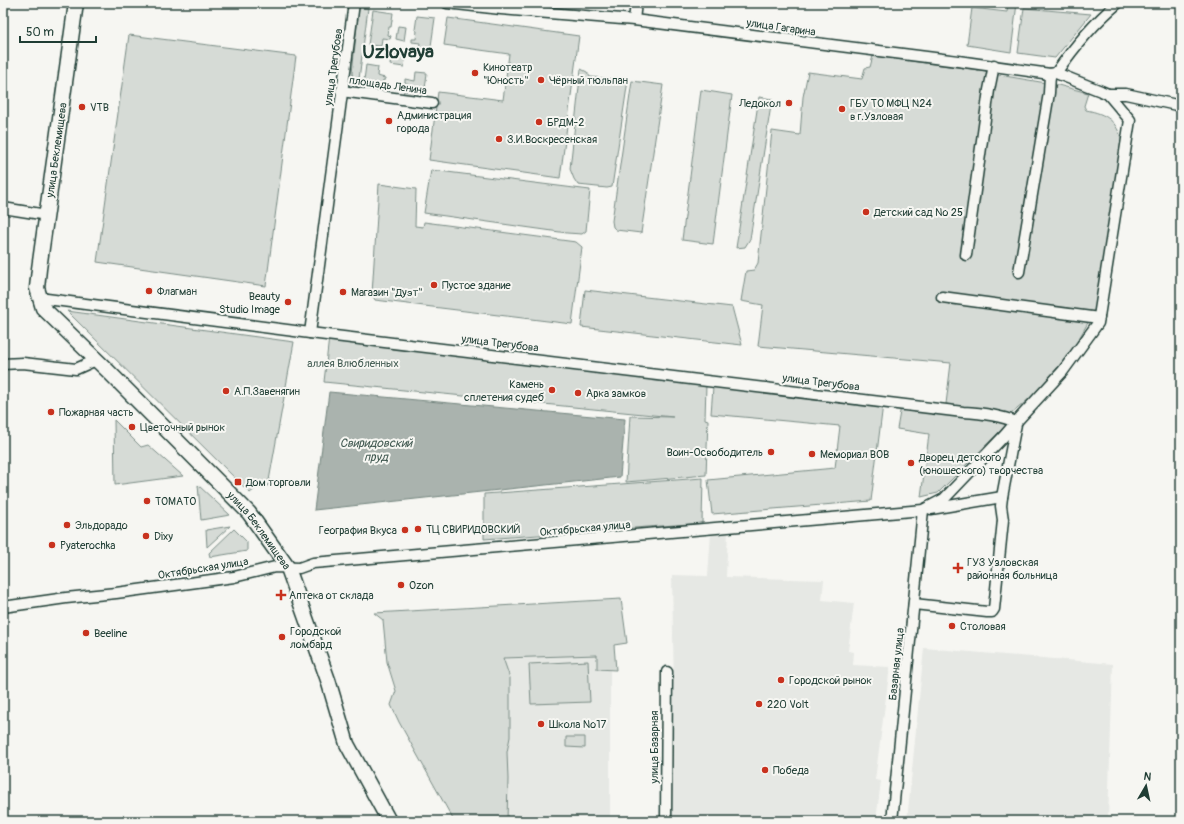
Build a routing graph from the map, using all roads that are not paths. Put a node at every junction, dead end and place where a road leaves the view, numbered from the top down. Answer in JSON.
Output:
{"nodes":[{"id":1,"x":76,"y":3,"type":"edge"},
{"id":2,"x":354,"y":3,"type":"edge"},
{"id":3,"x":447,"y":3,"type":"edge"},
{"id":4,"x":636,"y":3,"type":"edge"},
{"id":5,"x":1118,"y":3,"type":"edge"},
{"id":6,"x":634,"y":20,"type":"junction"},
{"id":7,"x":994,"y":65,"type":"junction"},
{"id":8,"x":1053,"y":73,"type":"junction"},
{"id":9,"x":342,"y":91,"type":"junction"},
{"id":10,"x":1108,"y":94,"type":"junction"},
{"id":11,"x":432,"y":103,"type":"dead end"},
{"id":12,"x":1181,"y":106,"type":"edge"},
{"id":13,"x":3,"y":208,"type":"edge"},
{"id":14,"x":47,"y":215,"type":"junction"},
{"id":15,"x":966,"y":255,"type":"dead end"},
{"id":16,"x":1019,"y":272,"type":"dead end"},
{"id":17,"x":942,"y":297,"type":"dead end"},
{"id":18,"x":39,"y":298,"type":"junction"},
{"id":19,"x":1099,"y":318,"type":"junction"},
{"id":20,"x":310,"y":333,"type":"junction"},
{"id":21,"x":96,"y":360,"type":"junction"},
{"id":22,"x":3,"y":364,"type":"edge"},
{"id":23,"x":1016,"y":422,"type":"junction"},
{"id":24,"x":1002,"y":497,"type":"junction"},
{"id":25,"x":923,"y":510,"type":"junction"},
{"id":26,"x":288,"y":568,"type":"junction"},
{"id":27,"x":914,"y":604,"type":"junction"},
{"id":28,"x":3,"y":607,"type":"edge"},
{"id":29,"x":667,"y":672,"type":"dead end"},
{"id":30,"x":389,"y":821,"type":"edge"},
{"id":31,"x":666,"y":821,"type":"edge"},
{"id":32,"x":892,"y":821,"type":"edge"}],
"edges":[{"from":1,"to":14,"type":"main road","name":"улица Беклемищева"},
{"from":2,"to":9,"type":"street","name":"улица Трегубова"},
{"from":3,"to":6,"type":"street","name":"улица Гагарина"},
{"from":4,"to":6,"type":"street"},
{"from":5,"to":8,"type":"street"},
{"from":6,"to":7,"type":"street","name":"улица Гагарина"},
{"from":7,"to":8,"type":"street","name":"улица Гагарина"},
{"from":7,"to":15,"type":"street"},
{"from":8,"to":10,"type":"street","name":"улица Гагарина"},
{"from":8,"to":16,"type":"street"},
{"from":9,"to":11,"type":"street","name":"площадь Ленина"},
{"from":9,"to":20,"type":"street","name":"улица Трегубова"},
{"from":10,"to":12,"type":"street"},
{"from":10,"to":19,"type":"street","name":"Октябрьская улица"},
{"from":13,"to":14,"type":"street"},
{"from":14,"to":18,"type":"main road","name":"улица Беклемищева"},
{"from":17,"to":19,"type":"street"},
{"from":18,"to":20,"type":"street"},
{"from":18,"to":21,"type":"main road","name":"улица Беклемищева"},
{"from":19,"to":23,"type":"street","name":"Октябрьская улица"},
{"from":20,"to":23,"type":"street","name":"улица Трегубова"},
{"from":21,"to":22,"type":"street"},
{"from":21,"to":26,"type":"main road","name":"улица Беклемищева"},
{"from":23,"to":24,"type":"street"},
{"from":23,"to":25,"type":"street","name":"Октябрьская улица"},
{"from":24,"to":25,"type":"street"},
{"from":24,"to":27,"type":"street"},
{"from":25,"to":26,"type":"street","name":"Октябрьская улица"},
{"from":25,"to":27,"type":"street","name":"Базарная улица"},
{"from":26,"to":28,"type":"street","name":"Октябрьская улица"},
{"from":26,"to":30,"type":"main road","name":"улица Беклемищева"},
{"from":27,"to":32,"type":"street","name":"Базарная улица"},
{"from":29,"to":31,"type":"street","name":"улица Базарная"}]}
